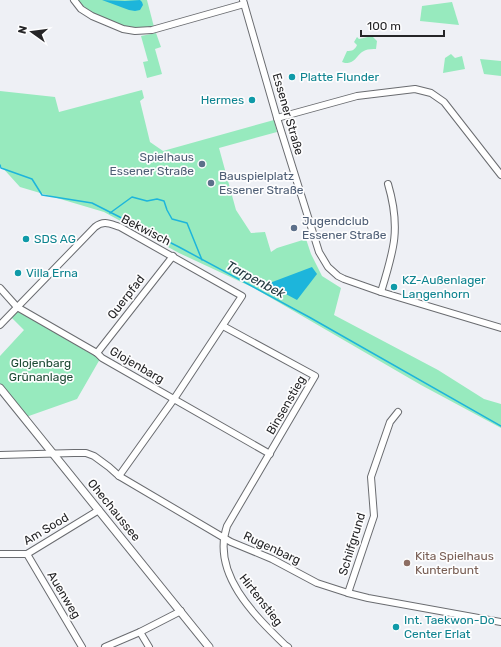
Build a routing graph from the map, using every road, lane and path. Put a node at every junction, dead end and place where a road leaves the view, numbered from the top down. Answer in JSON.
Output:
{"nodes":[{"id":1,"x":74,"y":0,"type":"edge"},
{"id":2,"x":244,"y":2,"type":"edge"},
{"id":3,"x":277,"y":118,"type":"junction"},
{"id":4,"x":501,"y":175,"type":"edge"},
{"id":5,"x":388,"y":184,"type":"dead end"},
{"id":6,"x":173,"y":256,"type":"junction"},
{"id":7,"x":0,"y":288,"type":"edge"},
{"id":8,"x":381,"y":292,"type":"junction"},
{"id":9,"x":16,"y":307,"type":"junction"},
{"id":10,"x":501,"y":324,"type":"edge"},
{"id":11,"x":0,"y":325,"type":"edge"},
{"id":12,"x":223,"y":326,"type":"junction"},
{"id":13,"x":501,"y":328,"type":"edge"},
{"id":14,"x":97,"y":352,"type":"junction"},
{"id":15,"x":0,"y":389,"type":"edge"},
{"id":16,"x":174,"y":399,"type":"junction"},
{"id":17,"x":398,"y":412,"type":"dead end"},
{"id":18,"x":52,"y":453,"type":"junction"},
{"id":19,"x":270,"y":454,"type":"junction"},
{"id":20,"x":0,"y":455,"type":"edge"},
{"id":21,"x":119,"y":476,"type":"junction"},
{"id":22,"x":99,"y":510,"type":"junction"},
{"id":23,"x":223,"y":537,"type":"junction"},
{"id":24,"x":0,"y":554,"type":"edge"},
{"id":25,"x":27,"y":554,"type":"junction"},
{"id":26,"x":348,"y":593,"type":"junction"},
{"id":27,"x":181,"y":611,"type":"junction"},
{"id":28,"x":501,"y":622,"type":"edge"},
{"id":29,"x":140,"y":632,"type":"junction"},
{"id":30,"x":286,"y":646,"type":"edge"},
{"id":31,"x":82,"y":647,"type":"edge"},
{"id":32,"x":105,"y":647,"type":"edge"},
{"id":33,"x":149,"y":647,"type":"edge"},
{"id":34,"x":209,"y":647,"type":"edge"}],
"edges":[{"from":1,"to":2,"type":"street"},
{"from":2,"to":3,"type":"street","name":"Essener Straße"},
{"from":3,"to":4,"type":"street"},
{"from":3,"to":8,"type":"street","name":"Essener Straße"},
{"from":5,"to":8,"type":"street"},
{"from":6,"to":9,"type":"street","name":"Bekwisch"},
{"from":6,"to":12,"type":"street","name":"Bekwisch"},
{"from":6,"to":14,"type":"street","name":"Querpfad"},
{"from":7,"to":9,"type":"street","name":"Glojenbarg"},
{"from":8,"to":13,"type":"street","name":"Essener Straße"},
{"from":9,"to":11,"type":"street","name":"Bekwisch"},
{"from":9,"to":14,"type":"street","name":"Glojenbarg"},
{"from":10,"to":13,"type":"street"},
{"from":12,"to":16,"type":"street"},
{"from":12,"to":19,"type":"street","name":"Binsenstieg"},
{"from":14,"to":16,"type":"street","name":"Glojenbarg"},
{"from":15,"to":18,"type":"main road","name":"Ohechaussee"},
{"from":16,"to":19,"type":"street","name":"Glojenbarg"},
{"from":16,"to":21,"type":"street"},
{"from":17,"to":26,"type":"street","name":"Schilfgrund"},
{"from":18,"to":20,"type":"street","name":"Rugenbarg"},
{"from":18,"to":21,"type":"street","name":"Rugenbarg"},
{"from":18,"to":22,"type":"main road","name":"Ohechaussee"},
{"from":19,"to":23,"type":"street","name":"Binsenstieg"},
{"from":21,"to":23,"type":"street","name":"Rugenbarg"},
{"from":22,"to":25,"type":"street","name":"Am Sood"},
{"from":22,"to":27,"type":"main road","name":"Ohechaussee"},
{"from":23,"to":26,"type":"street","name":"Rugenbarg"},
{"from":23,"to":30,"type":"street","name":"Hirtenstieg"},
{"from":24,"to":25,"type":"street","name":"Am Sood"},
{"from":25,"to":31,"type":"street","name":"Auenweg"},
{"from":26,"to":28,"type":"street","name":"Rugenbarg"},
{"from":27,"to":29,"type":"street"},
{"from":27,"to":34,"type":"main road","name":"Ohechaussee"},
{"from":29,"to":32,"type":"street"},
{"from":29,"to":33,"type":"street"}]}
